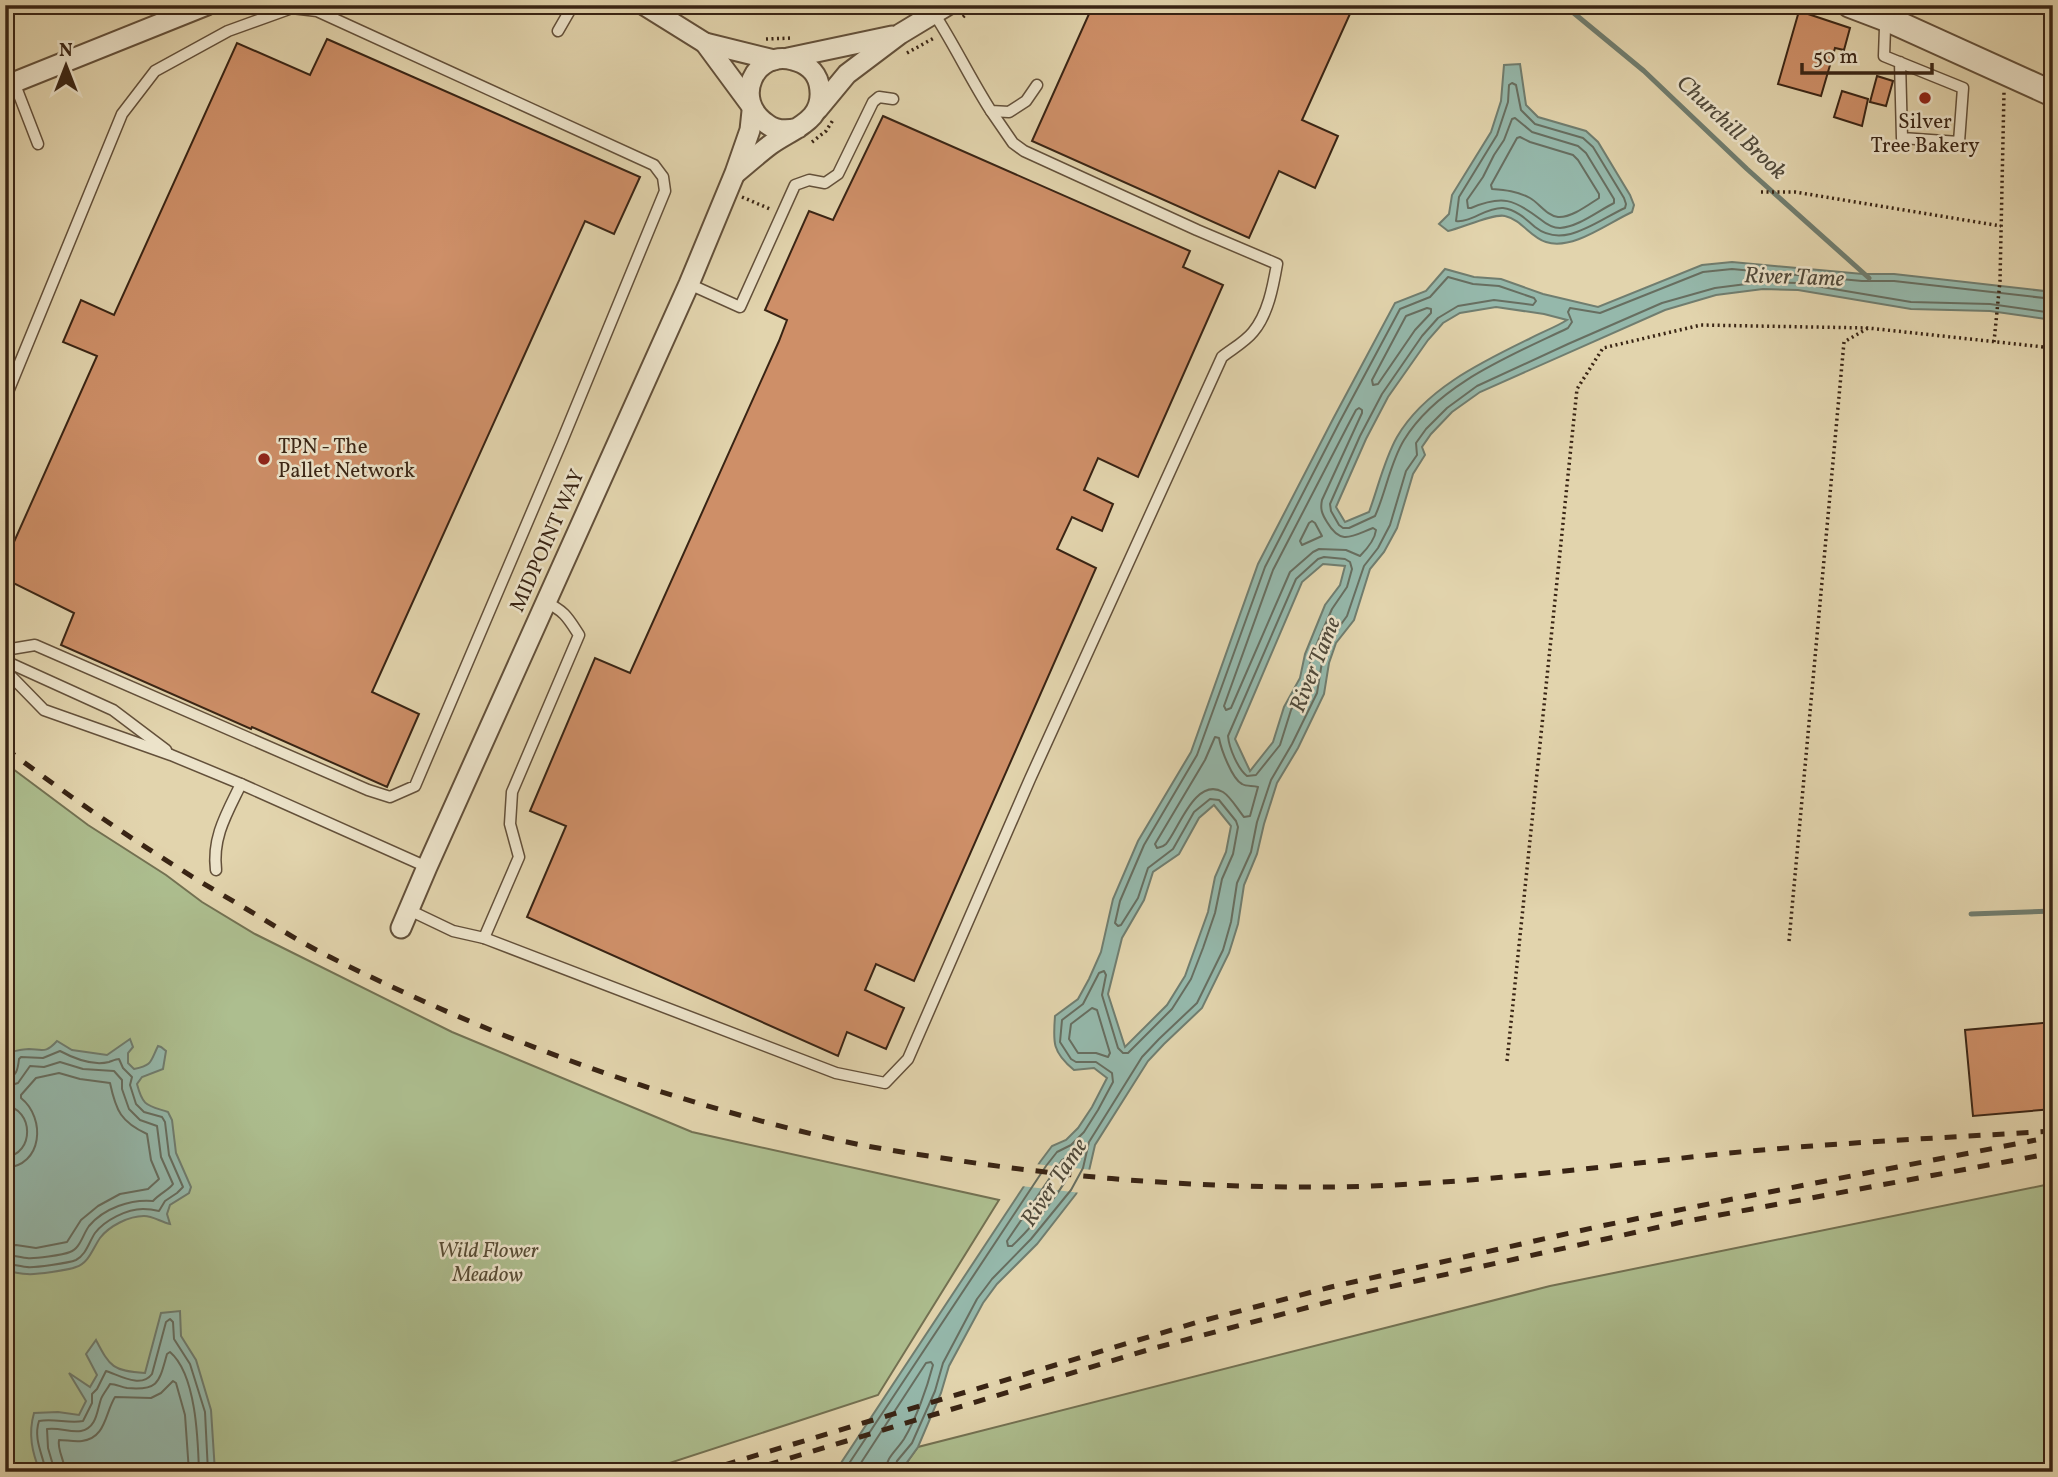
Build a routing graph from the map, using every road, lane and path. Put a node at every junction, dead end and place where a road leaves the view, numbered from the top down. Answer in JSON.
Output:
{"nodes":[{"id":1,"x":207,"y":5,"type":"edge"},
{"id":2,"x":573,"y":5,"type":"edge"},
{"id":3,"x":644,"y":5,"type":"edge"},
{"id":4,"x":976,"y":5,"type":"edge"},
{"id":5,"x":1850,"y":5,"type":"edge"},
{"id":6,"x":943,"y":17,"type":"edge"},
{"id":7,"x":1889,"y":20,"type":"junction"},
{"id":8,"x":558,"y":32,"type":"dead end"},
{"id":9,"x":900,"y":34,"type":"junction"},
{"id":10,"x":759,"y":39,"type":"dead end"},
{"id":11,"x":803,"y":40,"type":"dead end"},
{"id":12,"x":705,"y":43,"type":"junction"},
{"id":13,"x":906,"y":54,"type":"dead end"},
{"id":14,"x":781,"y":59,"type":"junction"},
{"id":15,"x":1900,"y":62,"type":"junction"},
{"id":16,"x":2005,"y":73,"type":"junction"},
{"id":17,"x":10,"y":84,"type":"edge"},
{"id":18,"x":1037,"y":85,"type":"dead end"},
{"id":19,"x":2053,"y":94,"type":"edge"},
{"id":20,"x":893,"y":99,"type":"dead end"},
{"id":21,"x":751,"y":108,"type":"junction"},
{"id":22,"x":818,"y":109,"type":"junction"},
{"id":23,"x":838,"y":111,"type":"dead end"},
{"id":24,"x":991,"y":111,"type":"junction"},
{"id":25,"x":802,"y":136,"type":"junction"},
{"id":26,"x":38,"y":145,"type":"dead end"},
{"id":27,"x":738,"y":187,"type":"junction"},
{"id":28,"x":1761,"y":192,"type":"dead end"},
{"id":29,"x":782,"y":214,"type":"junction"},
{"id":30,"x":2001,"y":226,"type":"junction"},
{"id":31,"x":689,"y":284,"type":"junction"},
{"id":32,"x":1868,"y":328,"type":"junction"},
{"id":33,"x":1994,"y":342,"type":"junction"},
{"id":34,"x":2053,"y":348,"type":"edge"},
{"id":35,"x":5,"y":399,"type":"edge"},
{"id":36,"x":545,"y":602,"type":"junction"},
{"id":37,"x":5,"y":650,"type":"edge"},
{"id":38,"x":5,"y":661,"type":"edge"},
{"id":39,"x":5,"y":670,"type":"edge"},
{"id":40,"x":172,"y":755,"type":"junction"},
{"id":41,"x":241,"y":784,"type":"junction"},
{"id":42,"x":427,"y":867,"type":"junction"},
{"id":43,"x":216,"y":870,"type":"dead end"},
{"id":44,"x":405,"y":919,"type":"joint"},
{"id":45,"x":484,"y":938,"type":"junction"},
{"id":46,"x":1789,"y":941,"type":"dead end"},
{"id":47,"x":1507,"y":1061,"type":"dead end"}],
"edges":[{"from":1,"to":17,"type":"street"},
{"from":2,"to":8,"type":"lane"},
{"from":3,"to":12,"type":"street"},
{"from":4,"to":6,"type":"path"},
{"from":5,"to":7,"type":"street"},
{"from":6,"to":9,"type":"street"},
{"from":6,"to":13,"type":"path"},
{"from":6,"to":24,"type":"lane"},
{"from":7,"to":15,"type":"lane"},
{"from":7,"to":16,"type":"street"},
{"from":9,"to":14,"type":"street"},
{"from":9,"to":22,"type":"street"},
{"from":10,"to":11,"type":"path"},
{"from":12,"to":14,"type":"street"},
{"from":12,"to":21,"type":"street"},
{"from":14,"to":21,"type":"street"},
{"from":14,"to":22,"type":"street"},
{"from":15,"to":15,"type":"lane"},
{"from":16,"to":19,"type":"street"},
{"from":16,"to":30,"type":"path"},
{"from":17,"to":26,"type":"lane"},
{"from":18,"to":24,"type":"lane"},
{"from":20,"to":29,"type":"lane"},
{"from":21,"to":25,"type":"street"},
{"from":21,"to":27,"type":"street","name":"MIDPOINT WAY"},
{"from":22,"to":25,"type":"street"},
{"from":23,"to":25,"type":"path"},
{"from":24,"to":45,"type":"lane"},
{"from":25,"to":27,"type":"street","name":"MIDPOINT WAY"},
{"from":27,"to":29,"type":"path"},
{"from":27,"to":31,"type":"street","name":"MIDPOINT WAY"},
{"from":28,"to":30,"type":"path"},
{"from":29,"to":31,"type":"lane"},
{"from":30,"to":33,"type":"path"},
{"from":31,"to":36,"type":"street","name":"MIDPOINT WAY"},
{"from":32,"to":33,"type":"path"},
{"from":32,"to":46,"type":"path"},
{"from":32,"to":47,"type":"path"},
{"from":33,"to":34,"type":"path"},
{"from":35,"to":37,"type":"lane"},
{"from":36,"to":42,"type":"street","name":"MIDPOINT WAY"},
{"from":36,"to":45,"type":"lane"},
{"from":38,"to":40,"type":"lane"},
{"from":39,"to":40,"type":"lane"},
{"from":40,"to":41,"type":"lane"},
{"from":41,"to":42,"type":"lane"},
{"from":41,"to":43,"type":"lane"},
{"from":42,"to":44,"type":"street","name":"MIDPOINT WAY"},
{"from":44,"to":45,"type":"lane"}]}
